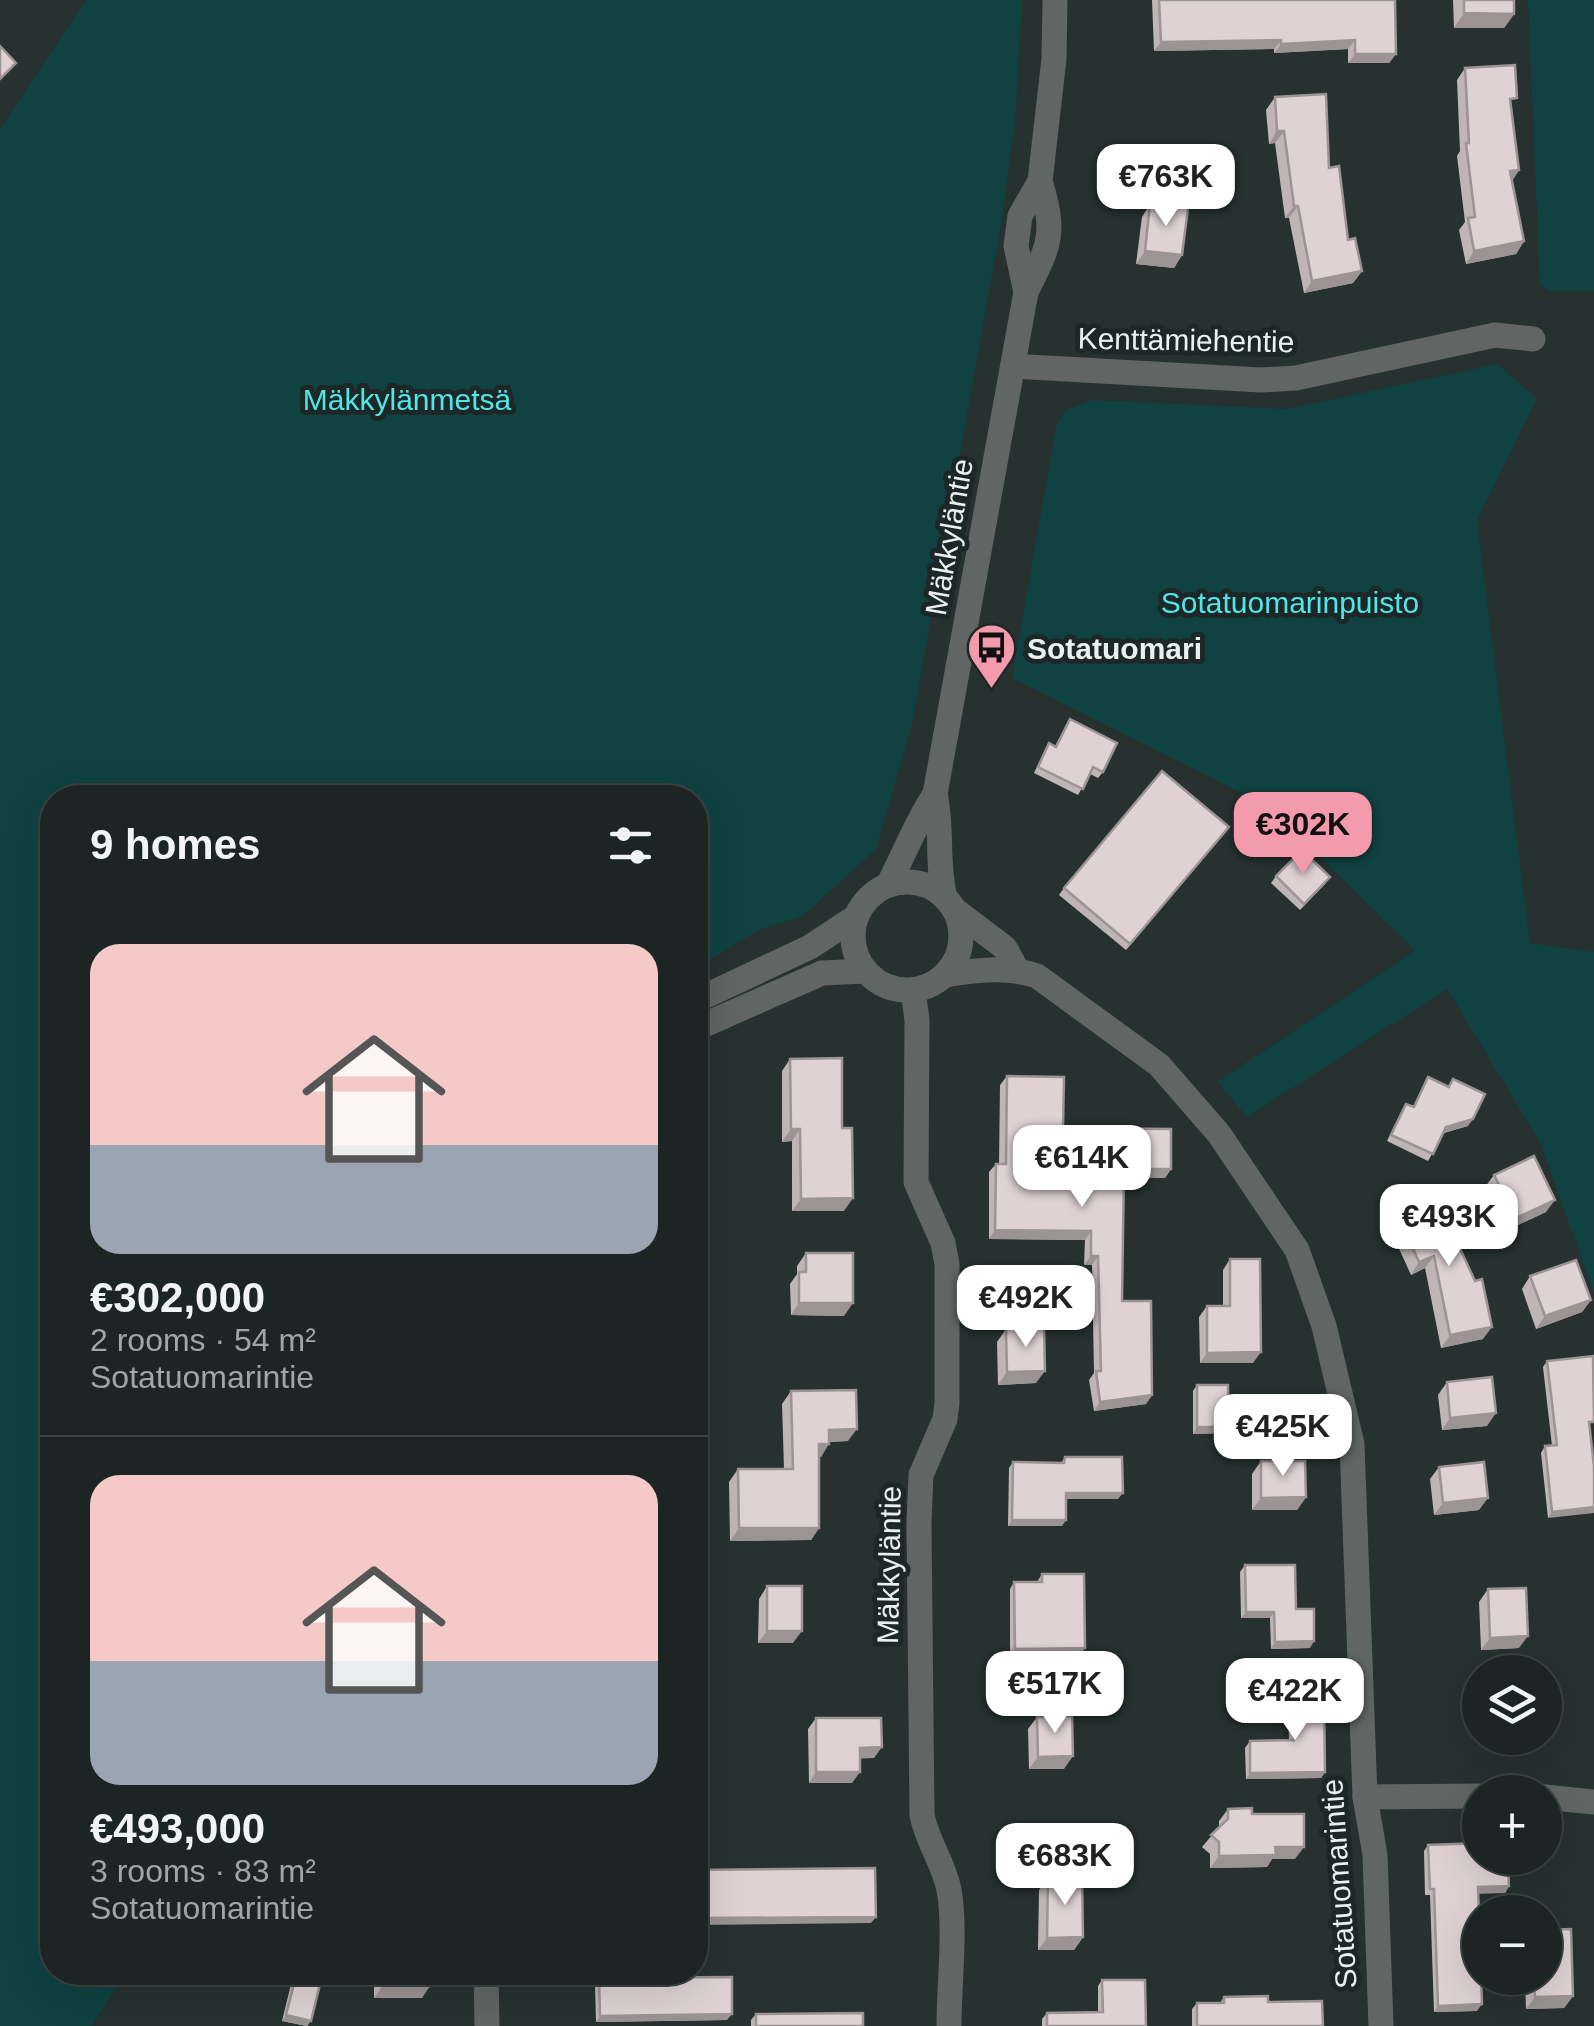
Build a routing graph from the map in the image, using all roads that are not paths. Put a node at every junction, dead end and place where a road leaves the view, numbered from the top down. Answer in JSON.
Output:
{"nodes":[{"id":1,"x":1055,"y":0,"type":"edge"},
{"id":2,"x":1533,"y":340,"type":"dead end"},
{"id":3,"x":1013,"y":366,"type":"junction"},
{"id":4,"x":935,"y":794,"type":"junction"},
{"id":5,"x":888,"y":885,"type":"junction"},
{"id":6,"x":950,"y":904,"type":"junction"},
{"id":7,"x":857,"y":916,"type":"junction"},
{"id":8,"x":1016,"y":968,"type":"junction"},
{"id":9,"x":866,"y":971,"type":"junction"},
{"id":10,"x":945,"y":974,"type":"junction"},
{"id":11,"x":913,"y":990,"type":"junction"},
{"id":12,"x":708,"y":995,"type":"edge"},
{"id":13,"x":708,"y":1023,"type":"edge"},
{"id":14,"x":1462,"y":1796,"type":"edge"},
{"id":15,"x":1365,"y":1797,"type":"junction"},
{"id":16,"x":1562,"y":1799,"type":"edge"},
{"id":17,"x":1594,"y":1802,"type":"edge"},
{"id":18,"x":486,"y":1985,"type":"edge"},
{"id":19,"x":487,"y":2026,"type":"edge"},
{"id":20,"x":949,"y":2026,"type":"edge"},
{"id":21,"x":1380,"y":2026,"type":"edge"}],
"edges":[{"from":1,"to":3,"type":"street","name":"Mäkkyläntie"},
{"from":2,"to":3,"type":"street","name":"Kenttämiehentie"},
{"from":3,"to":4,"type":"street","name":"Mäkkyläntie"},
{"from":4,"to":5,"type":"street","name":"Mäkkyläntie"},
{"from":4,"to":6,"type":"street","name":"Mäkkyläntie"},
{"from":5,"to":6,"type":"street"},
{"from":5,"to":7,"type":"street"},
{"from":6,"to":8,"type":"street","name":"Sotatuomarintie"},
{"from":6,"to":10,"type":"street"},
{"from":7,"to":9,"type":"street"},
{"from":7,"to":12,"type":"street"},
{"from":8,"to":10,"type":"street"},
{"from":8,"to":15,"type":"street","name":"Sotatuomarintie"},
{"from":9,"to":11,"type":"street"},
{"from":9,"to":13,"type":"street"},
{"from":10,"to":11,"type":"street"},
{"from":11,"to":20,"type":"street","name":"Mäkkyläntie"},
{"from":14,"to":15,"type":"street"},
{"from":15,"to":21,"type":"street","name":"Sotatuomarintie"},
{"from":16,"to":17,"type":"street"},
{"from":18,"to":19,"type":"street"}]}
